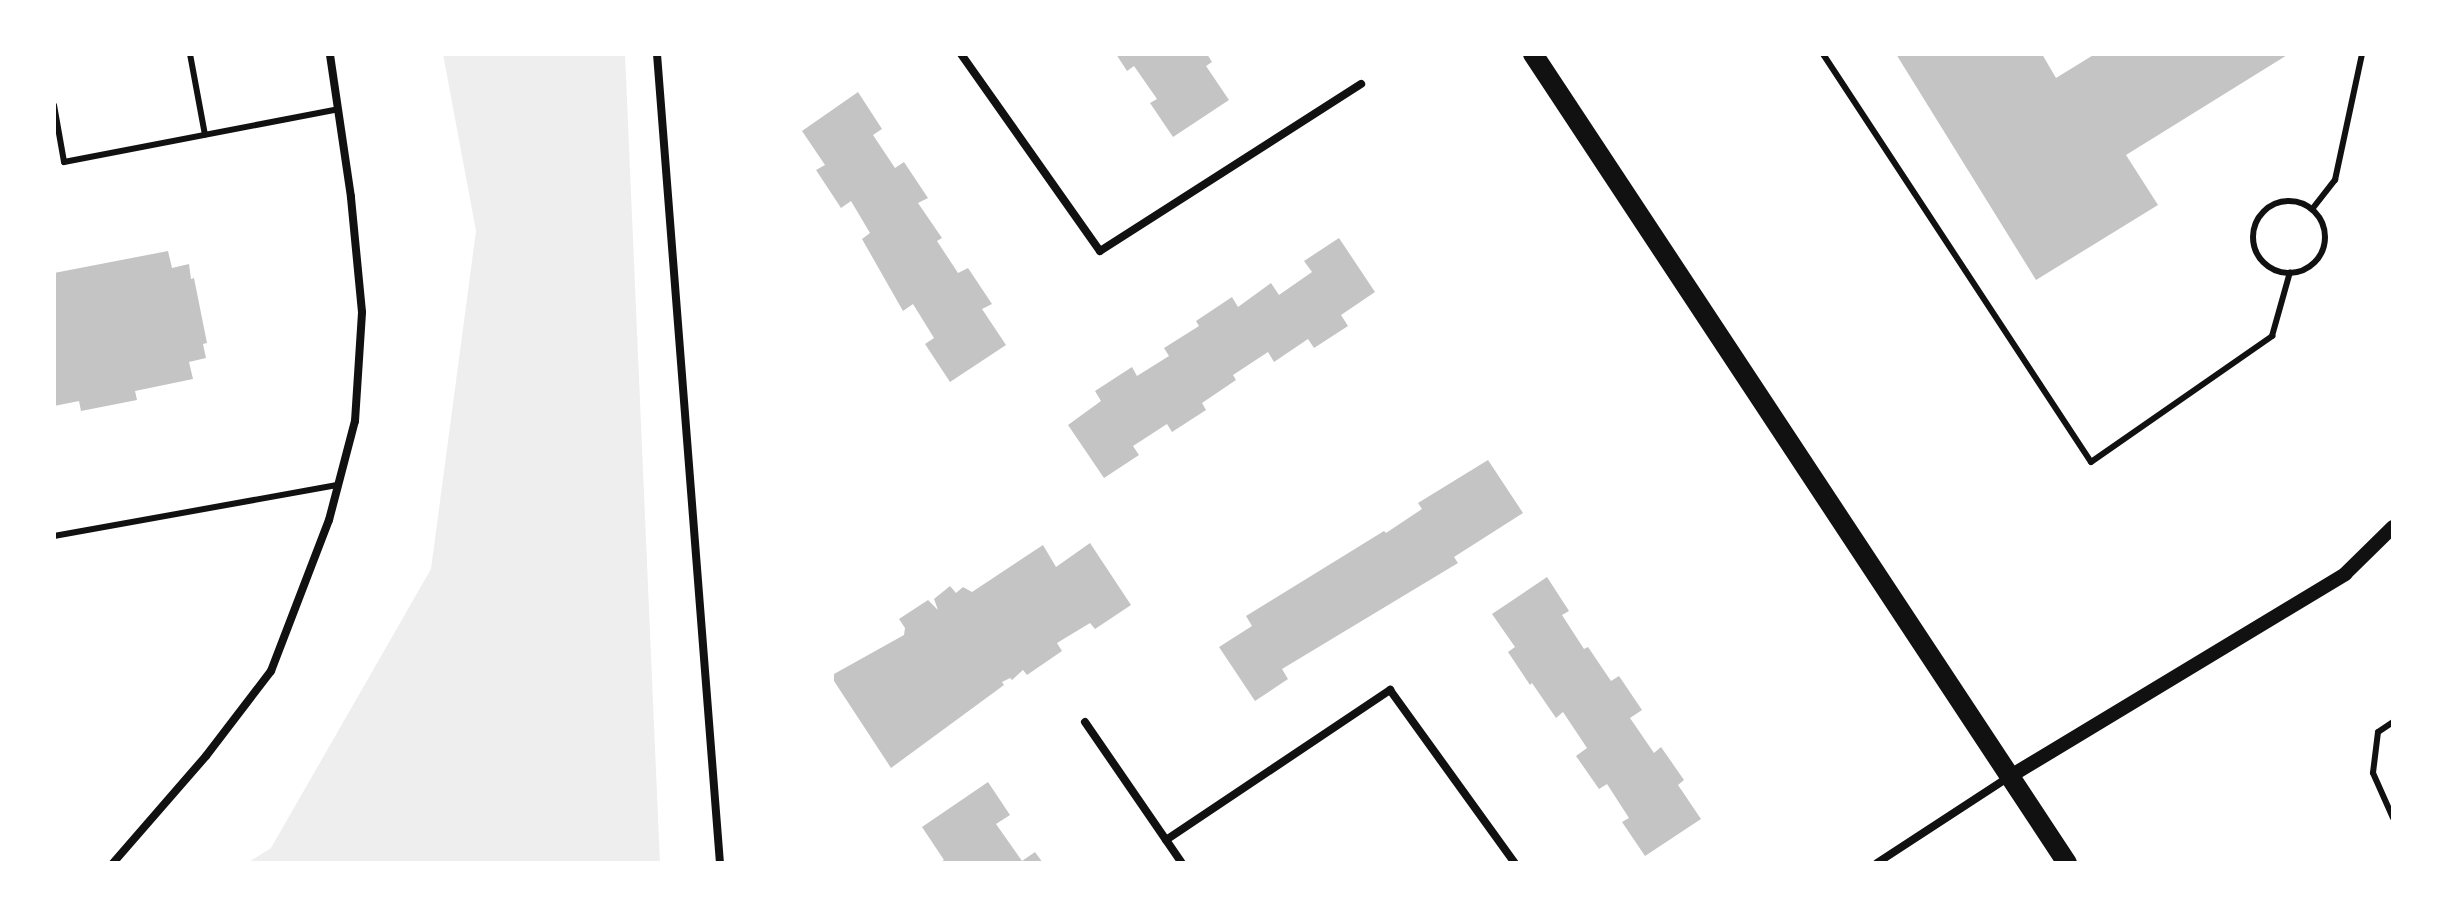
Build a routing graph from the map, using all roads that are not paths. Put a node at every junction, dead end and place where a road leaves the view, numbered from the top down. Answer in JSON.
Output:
{"nodes":[{"id":1,"x":190,"y":54,"type":"edge"},
{"id":2,"x":330,"y":54,"type":"edge"},
{"id":3,"x":657,"y":54,"type":"edge"},
{"id":4,"x":961,"y":54,"type":"edge"},
{"id":5,"x":1533,"y":54,"type":"edge"},
{"id":6,"x":1823,"y":54,"type":"edge"},
{"id":7,"x":2362,"y":54,"type":"edge"},
{"id":8,"x":1361,"y":84,"type":"dead end"},
{"id":9,"x":54,"y":105,"type":"edge"},
{"id":10,"x":338,"y":109,"type":"junction"},
{"id":11,"x":205,"y":135,"type":"junction"},
{"id":12,"x":2313,"y":208,"type":"junction"},
{"id":13,"x":2290,"y":272,"type":"junction"},
{"id":14,"x":338,"y":485,"type":"junction"},
{"id":15,"x":2393,"y":527,"type":"edge"},
{"id":16,"x":54,"y":536,"type":"edge"},
{"id":17,"x":1085,"y":722,"type":"dead end"},
{"id":18,"x":2393,"y":722,"type":"edge"},
{"id":19,"x":2009,"y":777,"type":"junction"},
{"id":20,"x":2393,"y":818,"type":"edge"},
{"id":21,"x":1166,"y":840,"type":"junction"},
{"id":22,"x":113,"y":863,"type":"edge"},
{"id":23,"x":720,"y":863,"type":"edge"},
{"id":24,"x":1182,"y":863,"type":"edge"},
{"id":25,"x":1515,"y":863,"type":"edge"},
{"id":26,"x":1877,"y":863,"type":"edge"},
{"id":27,"x":2067,"y":863,"type":"edge"}],
"edges":[{"from":1,"to":11,"type":"lane"},
{"from":2,"to":10,"type":"street"},
{"from":3,"to":23,"type":"street"},
{"from":4,"to":8,"type":"street"},
{"from":5,"to":19,"type":"main road"},
{"from":6,"to":13,"type":"lane"},
{"from":7,"to":12,"type":"lane"},
{"from":9,"to":11,"type":"lane"},
{"from":10,"to":11,"type":"lane"},
{"from":10,"to":14,"type":"street"},
{"from":12,"to":13,"type":"lane"},
{"from":12,"to":13,"type":"lane"},
{"from":14,"to":16,"type":"lane"},
{"from":14,"to":22,"type":"street"},
{"from":15,"to":19,"type":"street"},
{"from":17,"to":21,"type":"street"},
{"from":18,"to":20,"type":"lane"},
{"from":19,"to":26,"type":"street"},
{"from":19,"to":27,"type":"main road"},
{"from":21,"to":24,"type":"street"},
{"from":21,"to":25,"type":"street"}]}
